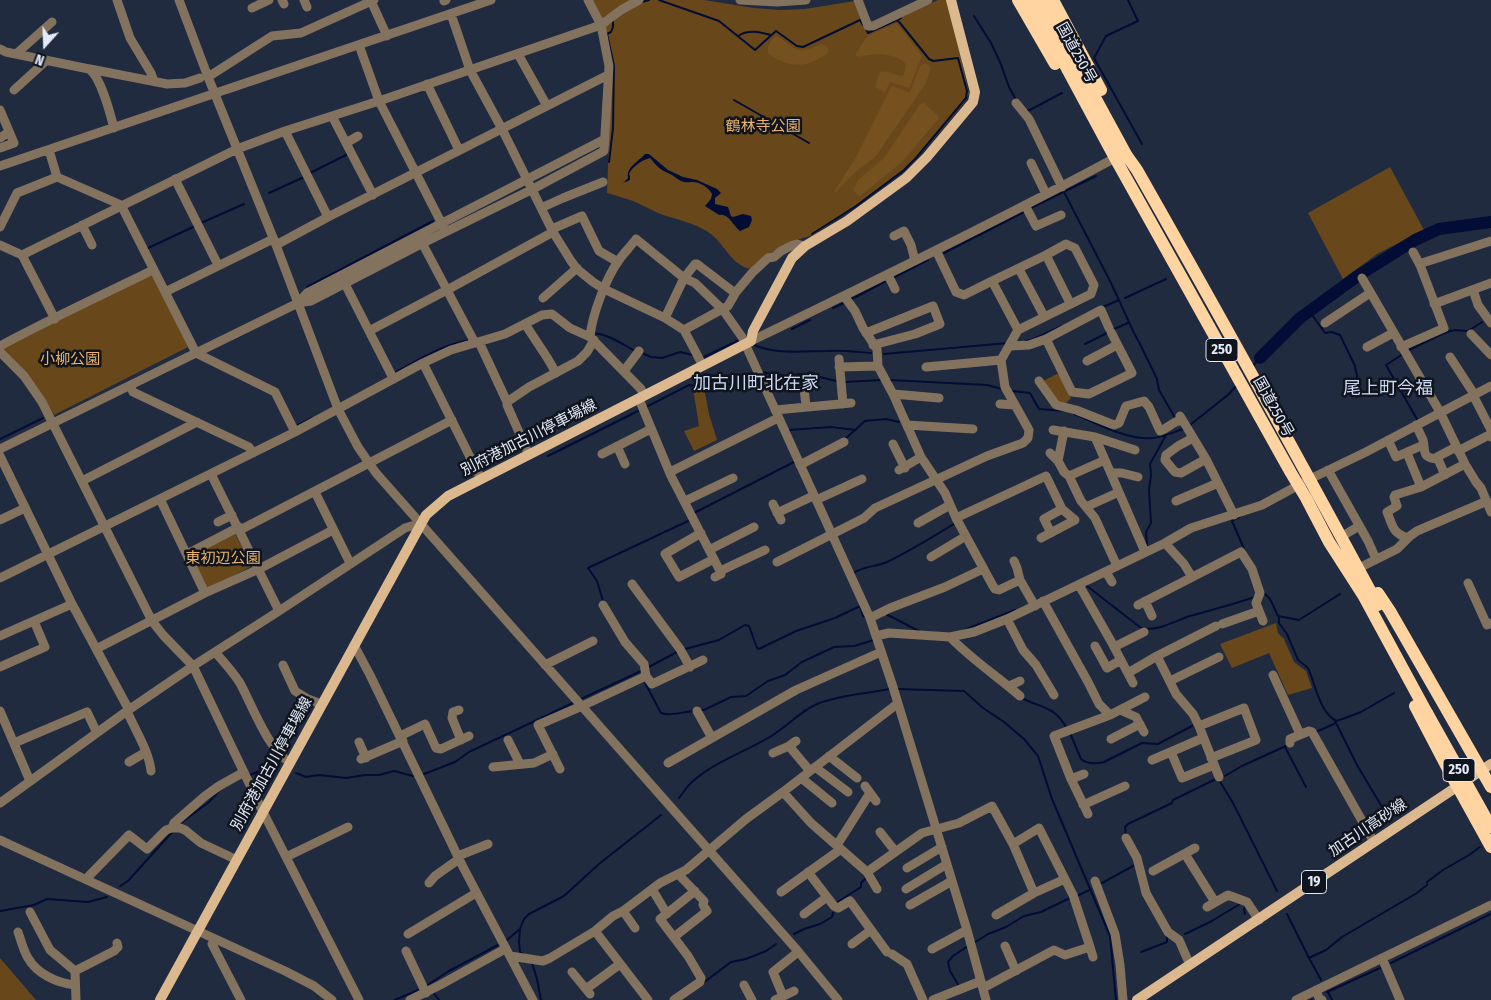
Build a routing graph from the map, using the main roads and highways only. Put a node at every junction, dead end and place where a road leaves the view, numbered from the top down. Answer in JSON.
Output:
{"nodes":[{"id":1,"x":951,"y":0,"type":"edge"},
{"id":2,"x":1018,"y":0,"type":"edge"},
{"id":3,"x":1030,"y":0,"type":"edge"},
{"id":4,"x":1042,"y":0,"type":"edge"},
{"id":5,"x":1053,"y":0,"type":"edge"},
{"id":6,"x":1045,"y":17,"type":"junction"},
{"id":7,"x":1121,"y":157,"type":"junction"},
{"id":8,"x":1335,"y":539,"type":"junction"},
{"id":9,"x":1431,"y":711,"type":"junction"},
{"id":10,"x":1486,"y":766,"type":"edge"},
{"id":11,"x":1491,"y":786,"type":"edge"},
{"id":12,"x":1458,"y":787,"type":"junction"},
{"id":13,"x":1491,"y":810,"type":"edge"},
{"id":14,"x":1491,"y":827,"type":"edge"},
{"id":15,"x":1491,"y":847,"type":"edge"},
{"id":16,"x":160,"y":1000,"type":"edge"},
{"id":17,"x":1137,"y":1000,"type":"edge"}],
"edges":[{"from":1,"to":16,"type":"main road","name":"別府港加古川停車場線"},
{"from":2,"to":7,"type":"highway","number":"250"},
{"from":3,"to":6,"type":"highway","name":"国道250号","number":"250"},
{"from":4,"to":6,"type":"highway","name":"国道250号","number":"250"},
{"from":5,"to":7,"type":"highway","number":"250"},
{"from":6,"to":7,"type":"highway","name":"国道250号","number":"250"},
{"from":7,"to":8,"type":"highway","name":"国道250号","number":"250"},
{"from":7,"to":8,"type":"highway","name":"国道250号","number":"250"},
{"from":8,"to":9,"type":"highway","name":"国道250号","number":"250"},
{"from":8,"to":10,"type":"highway","number":"250"},
{"from":8,"to":12,"type":"highway","number":"250"},
{"from":9,"to":13,"type":"highway","name":"国道250号","number":"250"},
{"from":9,"to":14,"type":"highway","name":"国道250号","number":"250","bridge":true},
{"from":10,"to":11,"type":"highway","number":"250"},
{"from":10,"to":12,"type":"main road","name":"加古川高砂線","number":"19"},
{"from":12,"to":15,"type":"highway","number":"250"},
{"from":12,"to":17,"type":"main road","name":"加古川高砂線","number":"19"}]}
